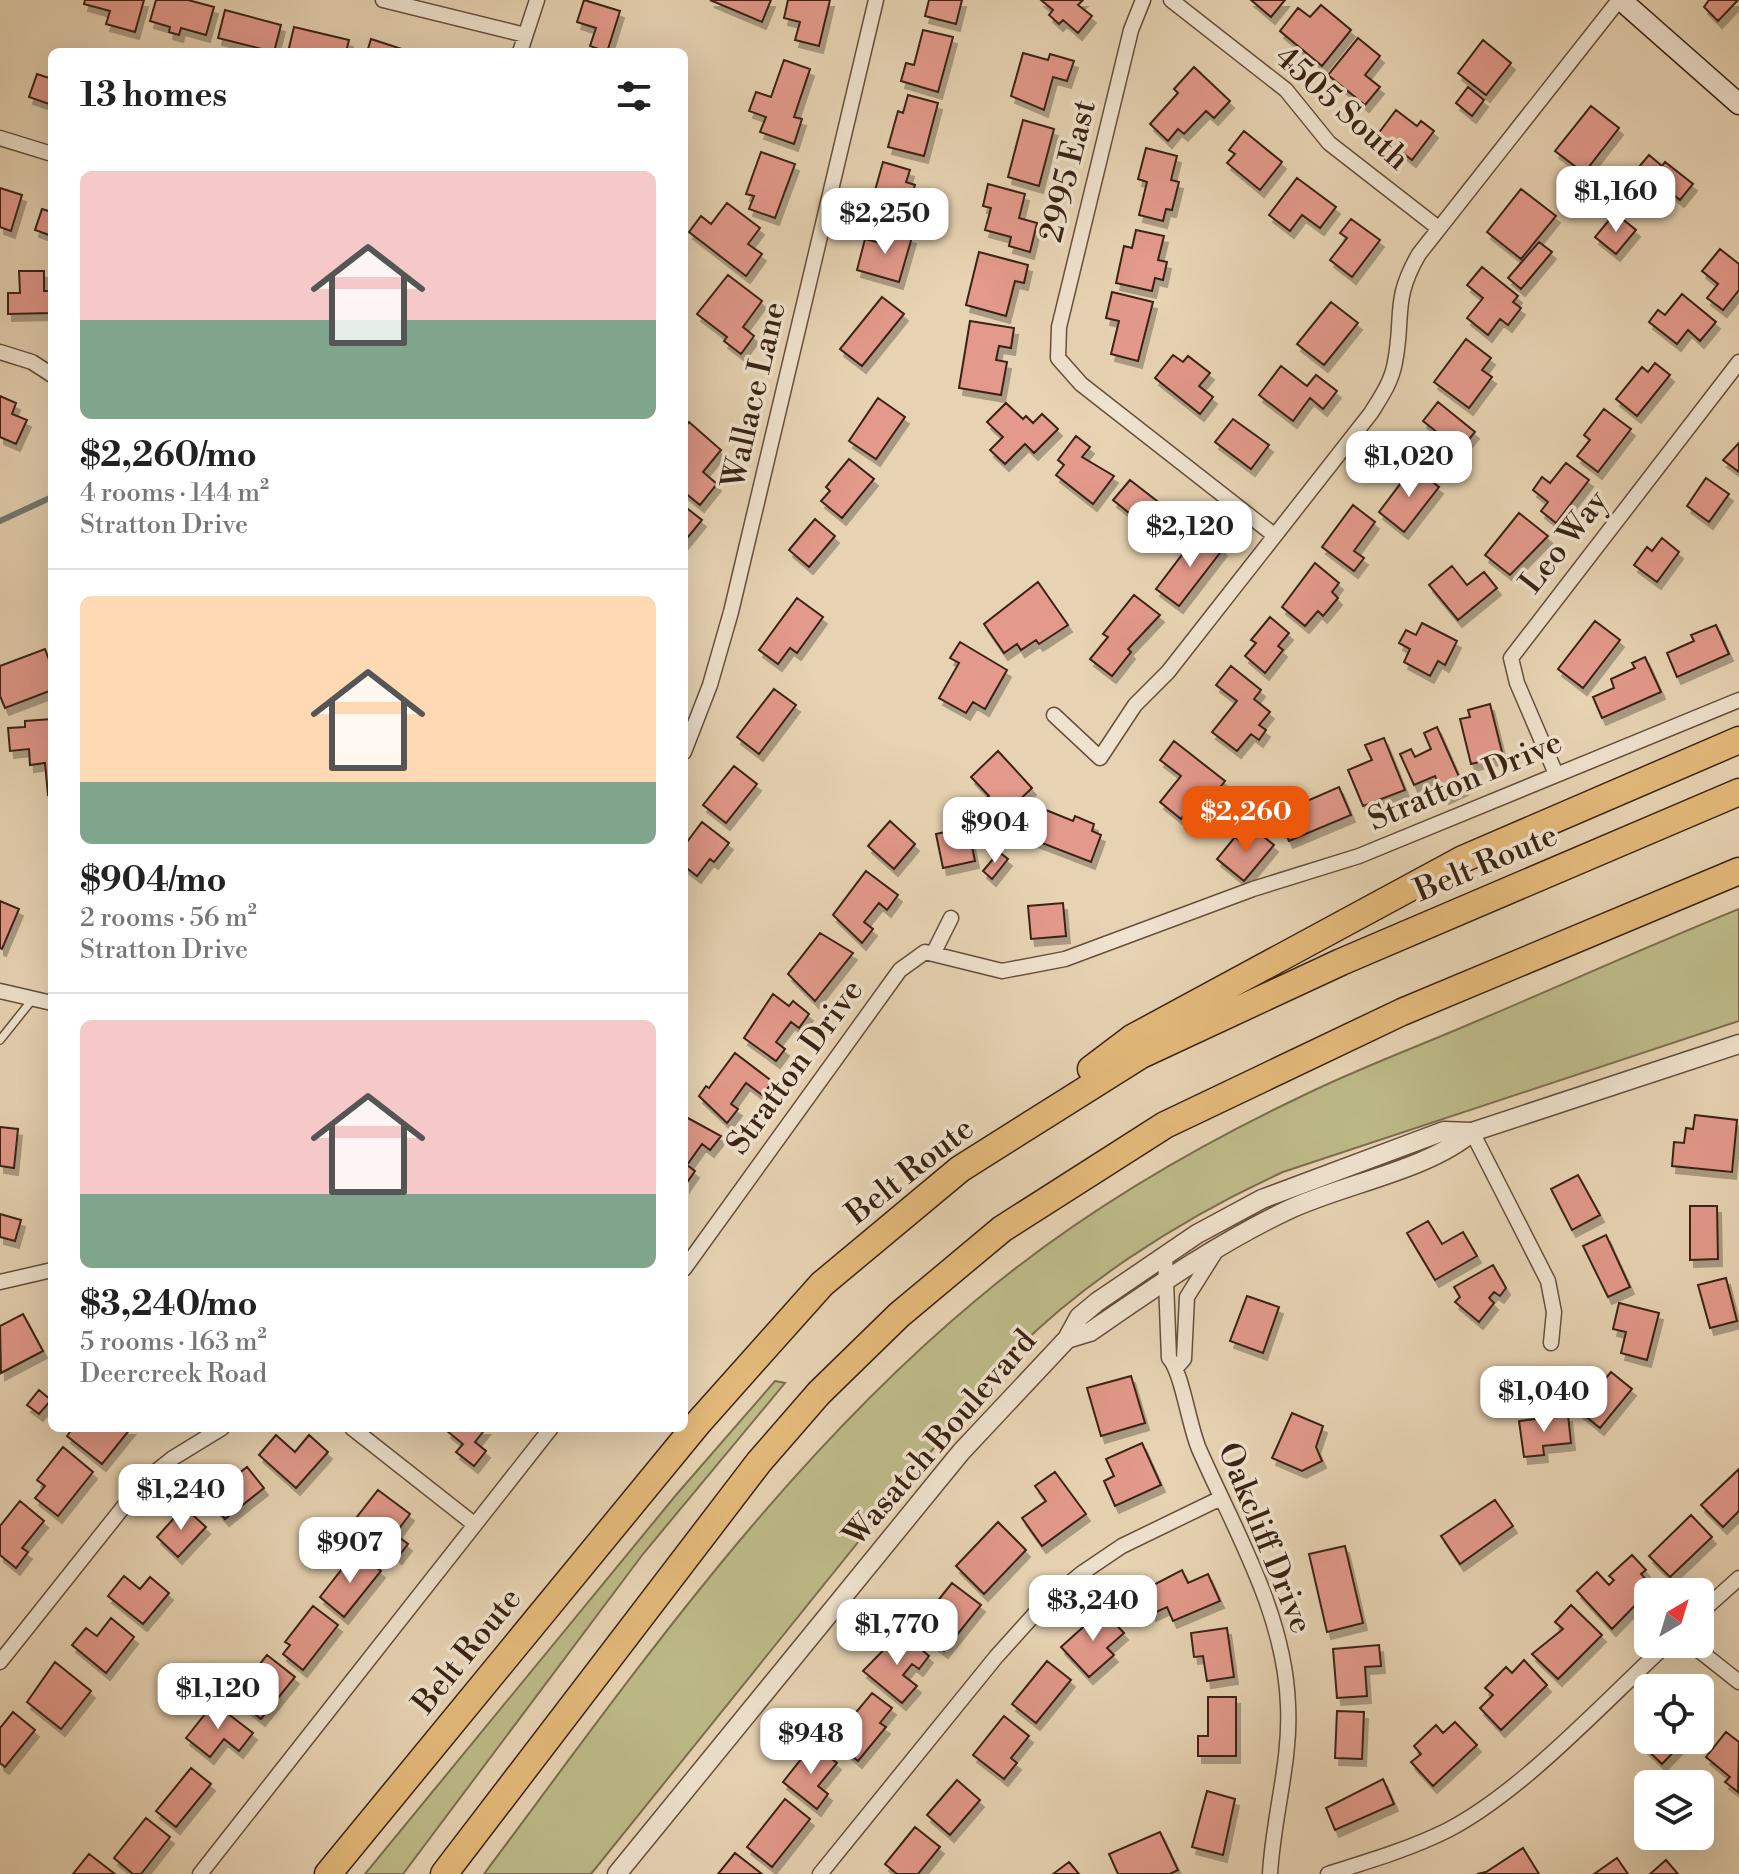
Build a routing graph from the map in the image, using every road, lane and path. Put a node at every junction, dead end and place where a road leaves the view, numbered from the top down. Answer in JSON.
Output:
{"nodes":[{"id":1,"x":383,"y":0,"type":"edge"},
{"id":2,"x":537,"y":0,"type":"edge"},
{"id":3,"x":876,"y":0,"type":"edge"},
{"id":4,"x":1143,"y":0,"type":"edge"},
{"id":5,"x":1171,"y":0,"type":"edge"},
{"id":6,"x":1620,"y":0,"type":"edge"},
{"id":7,"x":525,"y":35,"type":"junction"},
{"id":8,"x":521,"y":48,"type":"edge"},
{"id":9,"x":1739,"y":104,"type":"edge"},
{"id":10,"x":0,"y":138,"type":"edge"},
{"id":11,"x":48,"y":153,"type":"edge"},
{"id":12,"x":1437,"y":227,"type":"junction"},
{"id":13,"x":0,"y":352,"type":"edge"},
{"id":14,"x":1739,"y":362,"type":"edge"},
{"id":15,"x":48,"y":372,"type":"edge"},
{"id":16,"x":1274,"y":535,"type":"junction"},
{"id":17,"x":1739,"y":700,"type":"edge"},
{"id":18,"x":1054,"y":715,"type":"dead end"},
{"id":19,"x":1739,"y":740,"type":"edge"},
{"id":20,"x":688,"y":742,"type":"edge"},
{"id":21,"x":1556,"y":774,"type":"junction"},
{"id":22,"x":1739,"y":792,"type":"edge"},
{"id":23,"x":1739,"y":871,"type":"edge"},
{"id":24,"x":951,"y":918,"type":"dead end"},
{"id":25,"x":934,"y":952,"type":"junction"},
{"id":26,"x":0,"y":991,"type":"edge"},
{"id":27,"x":33,"y":998,"type":"junction"},
{"id":28,"x":48,"y":1002,"type":"edge"},
{"id":29,"x":0,"y":1040,"type":"edge"},
{"id":30,"x":1739,"y":1044,"type":"edge"},
{"id":31,"x":1472,"y":1132,"type":"junction"},
{"id":32,"x":960,"y":1169,"type":"junction"},
{"id":33,"x":1219,"y":1247,"type":"junction"},
{"id":34,"x":1165,"y":1256,"type":"junction"},
{"id":35,"x":688,"y":1263,"type":"edge"},
{"id":36,"x":48,"y":1271,"type":"edge"},
{"id":37,"x":1166,"y":1280,"type":"junction"},
{"id":38,"x":0,"y":1282,"type":"edge"},
{"id":39,"x":1067,"y":1339,"type":"junction"},
{"id":40,"x":1551,"y":1343,"type":"dead end"},
{"id":41,"x":1177,"y":1367,"type":"junction"},
{"id":42,"x":215,"y":1432,"type":"edge"},
{"id":43,"x":357,"y":1432,"type":"edge"},
{"id":44,"x":548,"y":1432,"type":"edge"},
{"id":45,"x":1221,"y":1498,"type":"junction"},
{"id":46,"x":474,"y":1524,"type":"junction"},
{"id":47,"x":1739,"y":1578,"type":"edge"},
{"id":48,"x":1714,"y":1600,"type":"edge"},
{"id":49,"x":1652,"y":1658,"type":"edge"},
{"id":50,"x":1709,"y":1658,"type":"edge"},
{"id":51,"x":0,"y":1662,"type":"edge"},
{"id":52,"x":1739,"y":1682,"type":"edge"},
{"id":53,"x":200,"y":1874,"type":"edge"},
{"id":54,"x":328,"y":1874,"type":"edge"},
{"id":55,"x":444,"y":1874,"type":"edge"},
{"id":56,"x":617,"y":1874,"type":"edge"},
{"id":57,"x":820,"y":1874,"type":"edge"},
{"id":58,"x":1270,"y":1874,"type":"edge"},
{"id":59,"x":1328,"y":1874,"type":"edge"}],
"edges":[{"from":1,"to":7,"type":"street"},
{"from":2,"to":7,"type":"street"},
{"from":3,"to":20,"type":"street","name":"Wallace Lane"},
{"from":4,"to":16,"type":"street","name":"2995 East"},
{"from":5,"to":12,"type":"street","name":"4505 South"},
{"from":6,"to":9,"type":"main road"},
{"from":6,"to":12,"type":"street"},
{"from":7,"to":8,"type":"street"},
{"from":10,"to":11,"type":"street"},
{"from":12,"to":16,"type":"street"},
{"from":13,"to":15,"type":"street"},
{"from":14,"to":21,"type":"street","name":"Leo Way"},
{"from":16,"to":18,"type":"street"},
{"from":17,"to":21,"type":"street","name":"Stratton Drive"},
{"from":19,"to":32,"type":"highway"},
{"from":21,"to":25,"type":"street","name":"Stratton Drive"},
{"from":22,"to":32,"type":"highway","name":"Belt Route"},
{"from":23,"to":55,"type":"highway"},
{"from":24,"to":25,"type":"street"},
{"from":25,"to":35,"type":"street","name":"Stratton Drive"},
{"from":26,"to":27,"type":"street"},
{"from":27,"to":28,"type":"street"},
{"from":27,"to":29,"type":"lane"},
{"from":30,"to":31,"type":"street","name":"Wasatch Boulevard"},
{"from":31,"to":33,"type":"street","name":"Wasatch Boulevard"},
{"from":31,"to":34,"type":"street","name":"Wasatch Boulevard"},
{"from":31,"to":40,"type":"street"},
{"from":32,"to":54,"type":"highway","name":"Belt Route"},
{"from":33,"to":37,"type":"street","name":"Wasatch Boulevard"},
{"from":33,"to":41,"type":"street","name":"Oakcliff Drive"},
{"from":34,"to":37,"type":"street","name":"Oakcliff Drive"},
{"from":34,"to":39,"type":"street","name":"Wasatch Boulevard"},
{"from":36,"to":38,"type":"street"},
{"from":37,"to":39,"type":"street","name":"Wasatch Boulevard"},
{"from":37,"to":41,"type":"street","name":"Oakcliff Drive"},
{"from":39,"to":56,"type":"street","name":"Wasatch Boulevard"},
{"from":41,"to":45,"type":"street","name":"Oakcliff Drive"},
{"from":42,"to":51,"type":"street"},
{"from":43,"to":46,"type":"street"},
{"from":44,"to":46,"type":"street"},
{"from":45,"to":57,"type":"street"},
{"from":45,"to":58,"type":"street","name":"Oakcliff Drive"},
{"from":46,"to":53,"type":"street"},
{"from":47,"to":48,"type":"street"},
{"from":49,"to":59,"type":"street"},
{"from":50,"to":52,"type":"street"}]}
